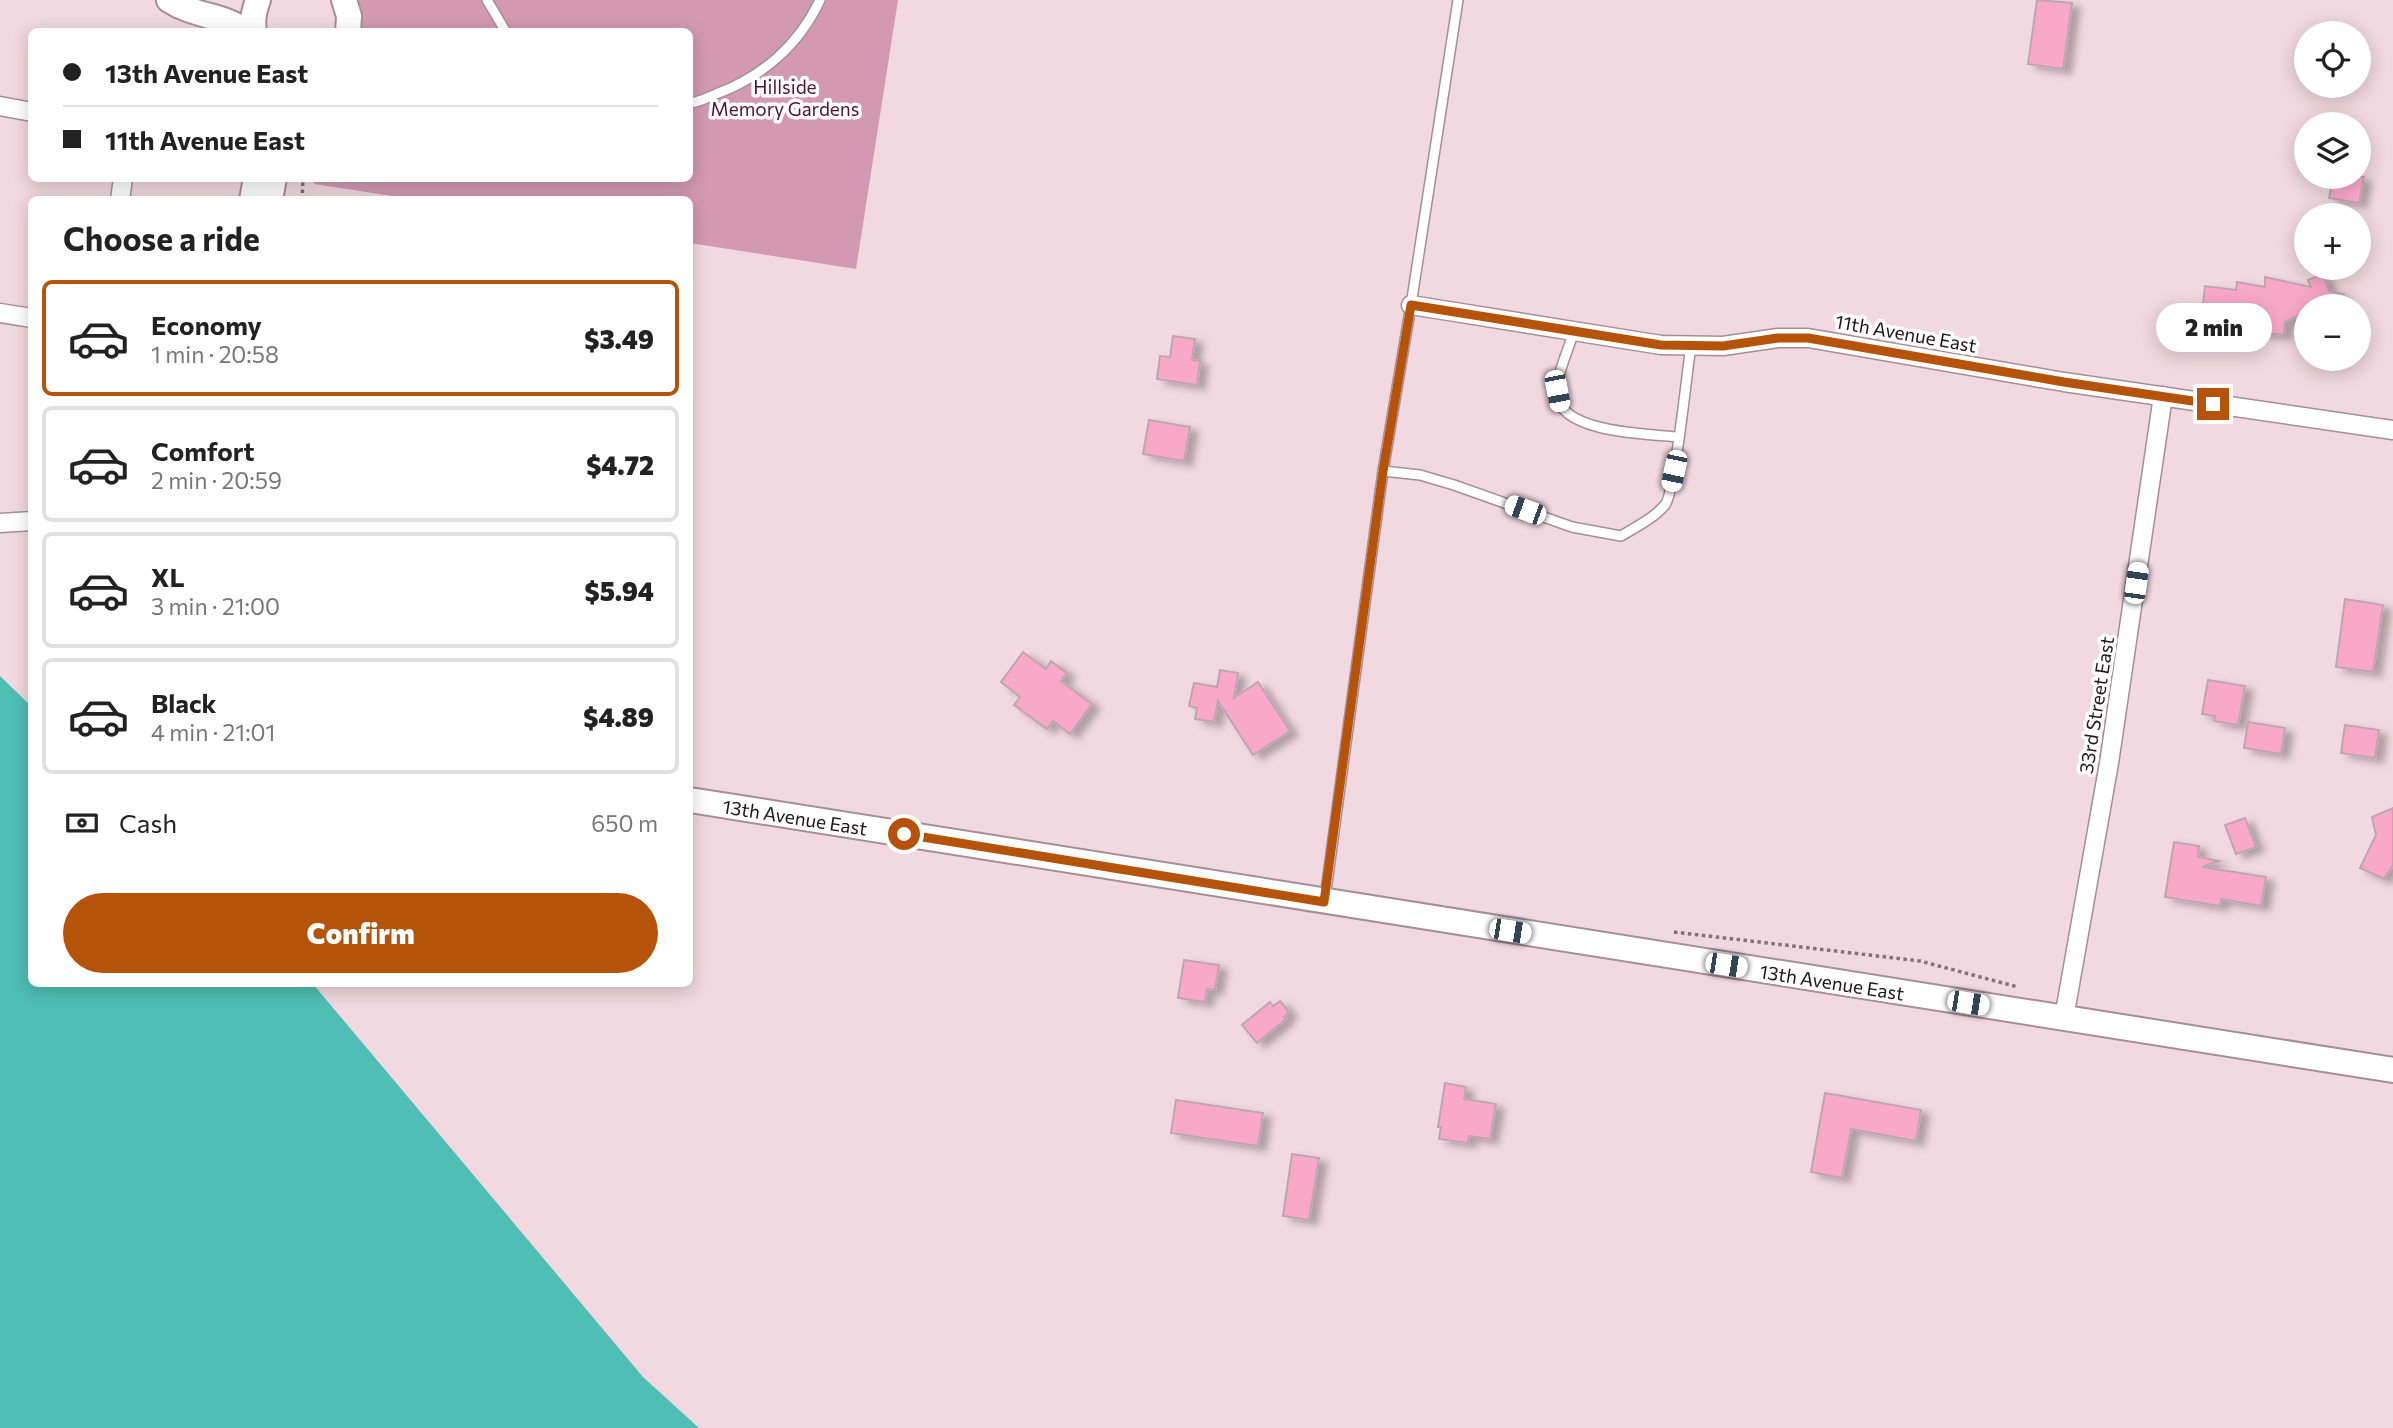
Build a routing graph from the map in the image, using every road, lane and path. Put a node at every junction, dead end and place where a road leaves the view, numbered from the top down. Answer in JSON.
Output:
{"nodes":[{"id":1,"x":169,"y":0,"type":"edge"},
{"id":2,"x":258,"y":0,"type":"edge"},
{"id":3,"x":344,"y":0,"type":"edge"},
{"id":4,"x":486,"y":0,"type":"edge"},
{"id":5,"x":820,"y":0,"type":"edge"},
{"id":6,"x":1458,"y":0,"type":"edge"},
{"id":7,"x":240,"y":28,"type":"edge"},
{"id":8,"x":254,"y":28,"type":"edge"},
{"id":9,"x":348,"y":28,"type":"edge"},
{"id":10,"x":504,"y":28,"type":"edge"},
{"id":11,"x":693,"y":102,"type":"edge"},
{"id":12,"x":0,"y":106,"type":"edge"},
{"id":13,"x":28,"y":111,"type":"edge"},
{"id":14,"x":1411,"y":305,"type":"junction"},
{"id":15,"x":0,"y":313,"type":"edge"},
{"id":16,"x":28,"y":317,"type":"edge"},
{"id":17,"x":1574,"y":331,"type":"junction"},
{"id":18,"x":1691,"y":346,"type":"junction"},
{"id":19,"x":2163,"y":396,"type":"junction"},
{"id":20,"x":2393,"y":430,"type":"edge"},
{"id":21,"x":1678,"y":437,"type":"junction"},
{"id":22,"x":1383,"y":471,"type":"junction"},
{"id":23,"x":28,"y":521,"type":"edge"},
{"id":24,"x":0,"y":523,"type":"edge"},
{"id":25,"x":693,"y":800,"type":"edge"},
{"id":26,"x":1324,"y":902,"type":"junction"},
{"id":27,"x":2064,"y":1018,"type":"junction"},
{"id":28,"x":2393,"y":1070,"type":"edge"}],
"edges":[{"from":1,"to":7,"type":"main road"},
{"from":2,"to":8,"type":"main road"},
{"from":3,"to":9,"type":"main road"},
{"from":4,"to":10,"type":"lane"},
{"from":5,"to":11,"type":"lane"},
{"from":6,"to":14,"type":"lane"},
{"from":12,"to":13,"type":"street"},
{"from":14,"to":17,"type":"street","name":"11th Avenue East"},
{"from":14,"to":22,"type":"lane"},
{"from":15,"to":16,"type":"street"},
{"from":17,"to":18,"type":"street","name":"11th Avenue East"},
{"from":17,"to":21,"type":"lane"},
{"from":18,"to":19,"type":"street","name":"11th Avenue East"},
{"from":18,"to":21,"type":"lane"},
{"from":19,"to":20,"type":"street","name":"11th Avenue East"},
{"from":19,"to":27,"type":"street","name":"33rd Street East"},
{"from":21,"to":22,"type":"lane"},
{"from":22,"to":26,"type":"lane"},
{"from":23,"to":24,"type":"street"},
{"from":25,"to":26,"type":"main road","name":"13th Avenue East"},
{"from":26,"to":27,"type":"main road","name":"13th Avenue East"},
{"from":27,"to":28,"type":"main road","name":"13th Avenue East"}]}
